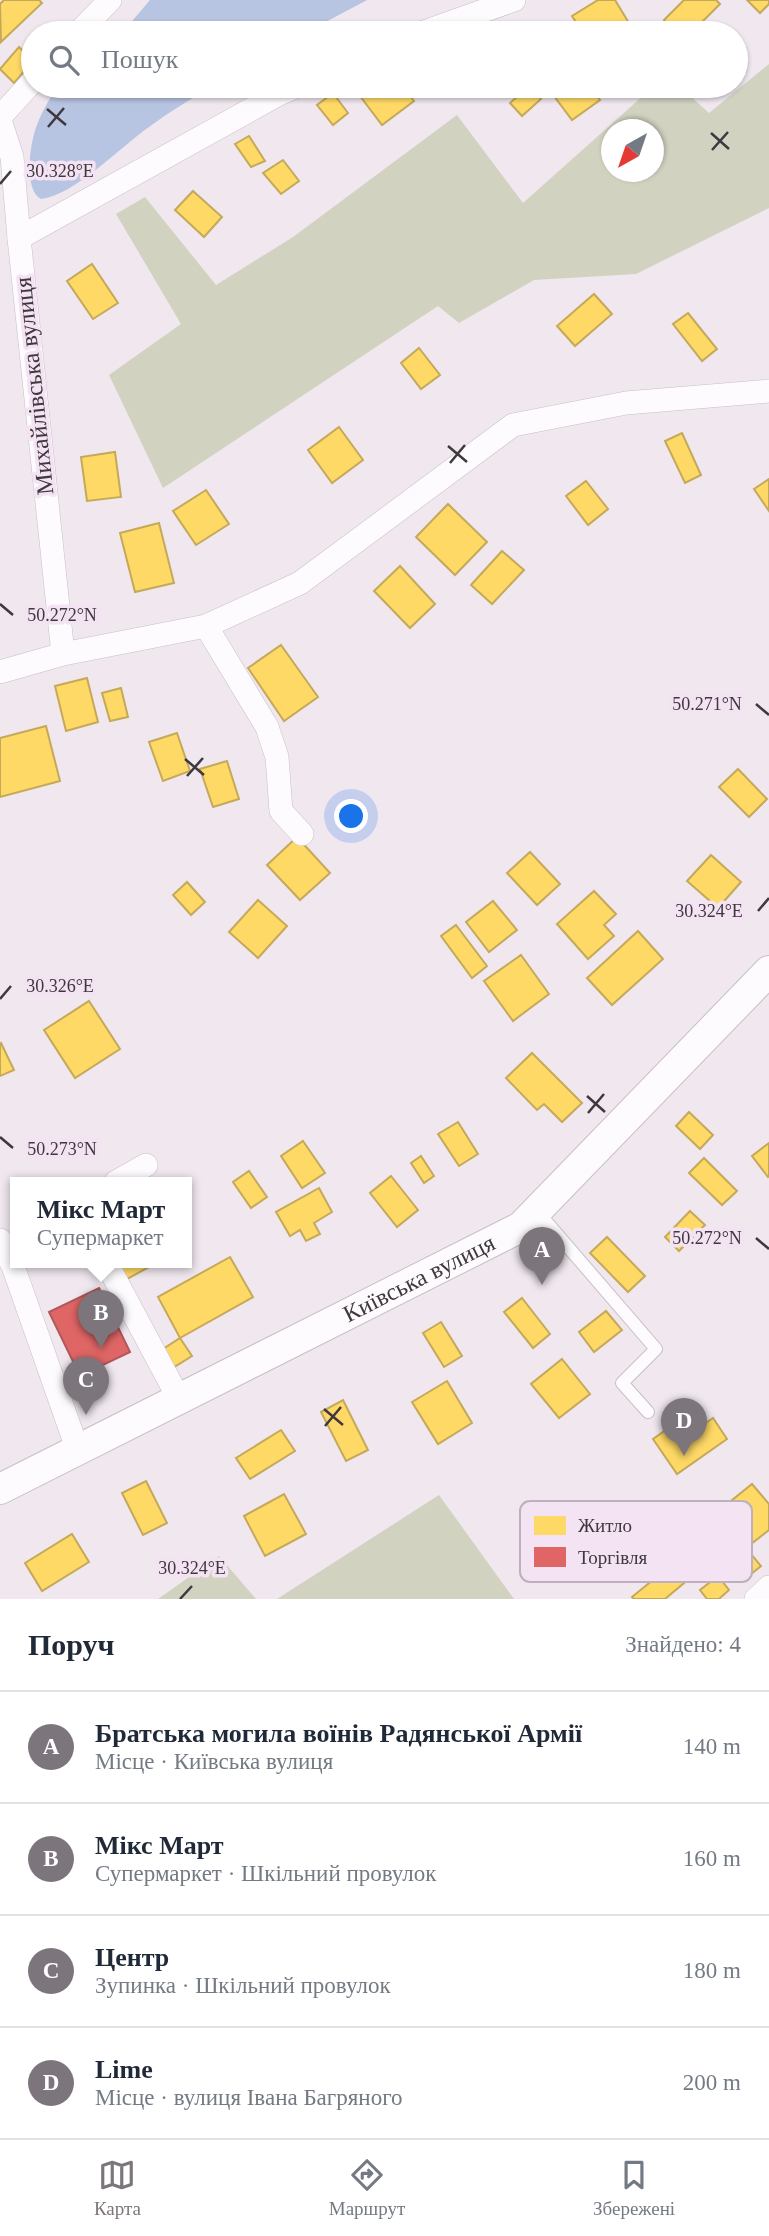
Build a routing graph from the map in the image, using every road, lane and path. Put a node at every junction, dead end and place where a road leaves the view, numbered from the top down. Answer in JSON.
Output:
{"nodes":[{"id":1,"x":110,"y":0,"type":"edge"},
{"id":2,"x":514,"y":0,"type":"edge"},
{"id":3,"x":90,"y":21,"type":"edge"},
{"id":4,"x":455,"y":21,"type":"edge"},
{"id":5,"x":21,"y":94,"type":"edge"},
{"id":6,"x":273,"y":98,"type":"edge"},
{"id":7,"x":0,"y":118,"type":"edge"},
{"id":8,"x":19,"y":238,"type":"junction"},
{"id":9,"x":769,"y":391,"type":"edge"},
{"id":10,"x":206,"y":626,"type":"junction"},
{"id":11,"x":63,"y":654,"type":"junction"},
{"id":12,"x":0,"y":671,"type":"edge"},
{"id":13,"x":302,"y":834,"type":"dead end"},
{"id":14,"x":769,"y":971,"type":"edge"},
{"id":15,"x":146,"y":1165,"type":"dead end"},
{"id":16,"x":125,"y":1177,"type":"edge"},
{"id":17,"x":537,"y":1210,"type":"junction"},
{"id":18,"x":0,"y":1241,"type":"edge"},
{"id":19,"x":10,"y":1260,"type":"edge"},
{"id":20,"x":14,"y":1268,"type":"edge"},
{"id":21,"x":109,"y":1268,"type":"edge"},
{"id":22,"x":179,"y":1399,"type":"junction"},
{"id":23,"x":648,"y":1412,"type":"dead end"},
{"id":24,"x":78,"y":1451,"type":"junction"},
{"id":25,"x":0,"y":1489,"type":"edge"},
{"id":26,"x":769,"y":1587,"type":"edge"},
{"id":27,"x":756,"y":1599,"type":"edge"}],
"edges":[{"from":1,"to":3,"type":"street"},
{"from":2,"to":4,"type":"street"},
{"from":5,"to":7,"type":"street"},
{"from":6,"to":8,"type":"street"},
{"from":7,"to":8,"type":"street","name":"Михайлівська вулиця"},
{"from":8,"to":11,"type":"street","name":"Михайлівська вулиця"},
{"from":9,"to":10,"type":"street"},
{"from":10,"to":11,"type":"street"},
{"from":10,"to":13,"type":"street"},
{"from":11,"to":12,"type":"street"},
{"from":14,"to":17,"type":"street","name":"Київська вулиця"},
{"from":15,"to":16,"type":"street"},
{"from":17,"to":22,"type":"street","name":"Київська вулиця"},
{"from":17,"to":23,"type":"lane"},
{"from":18,"to":19,"type":"street"},
{"from":20,"to":24,"type":"street"},
{"from":21,"to":22,"type":"street"},
{"from":22,"to":24,"type":"street","name":"Київська вулиця"},
{"from":24,"to":25,"type":"street","name":"Київська вулиця"},
{"from":26,"to":27,"type":"street"}]}
